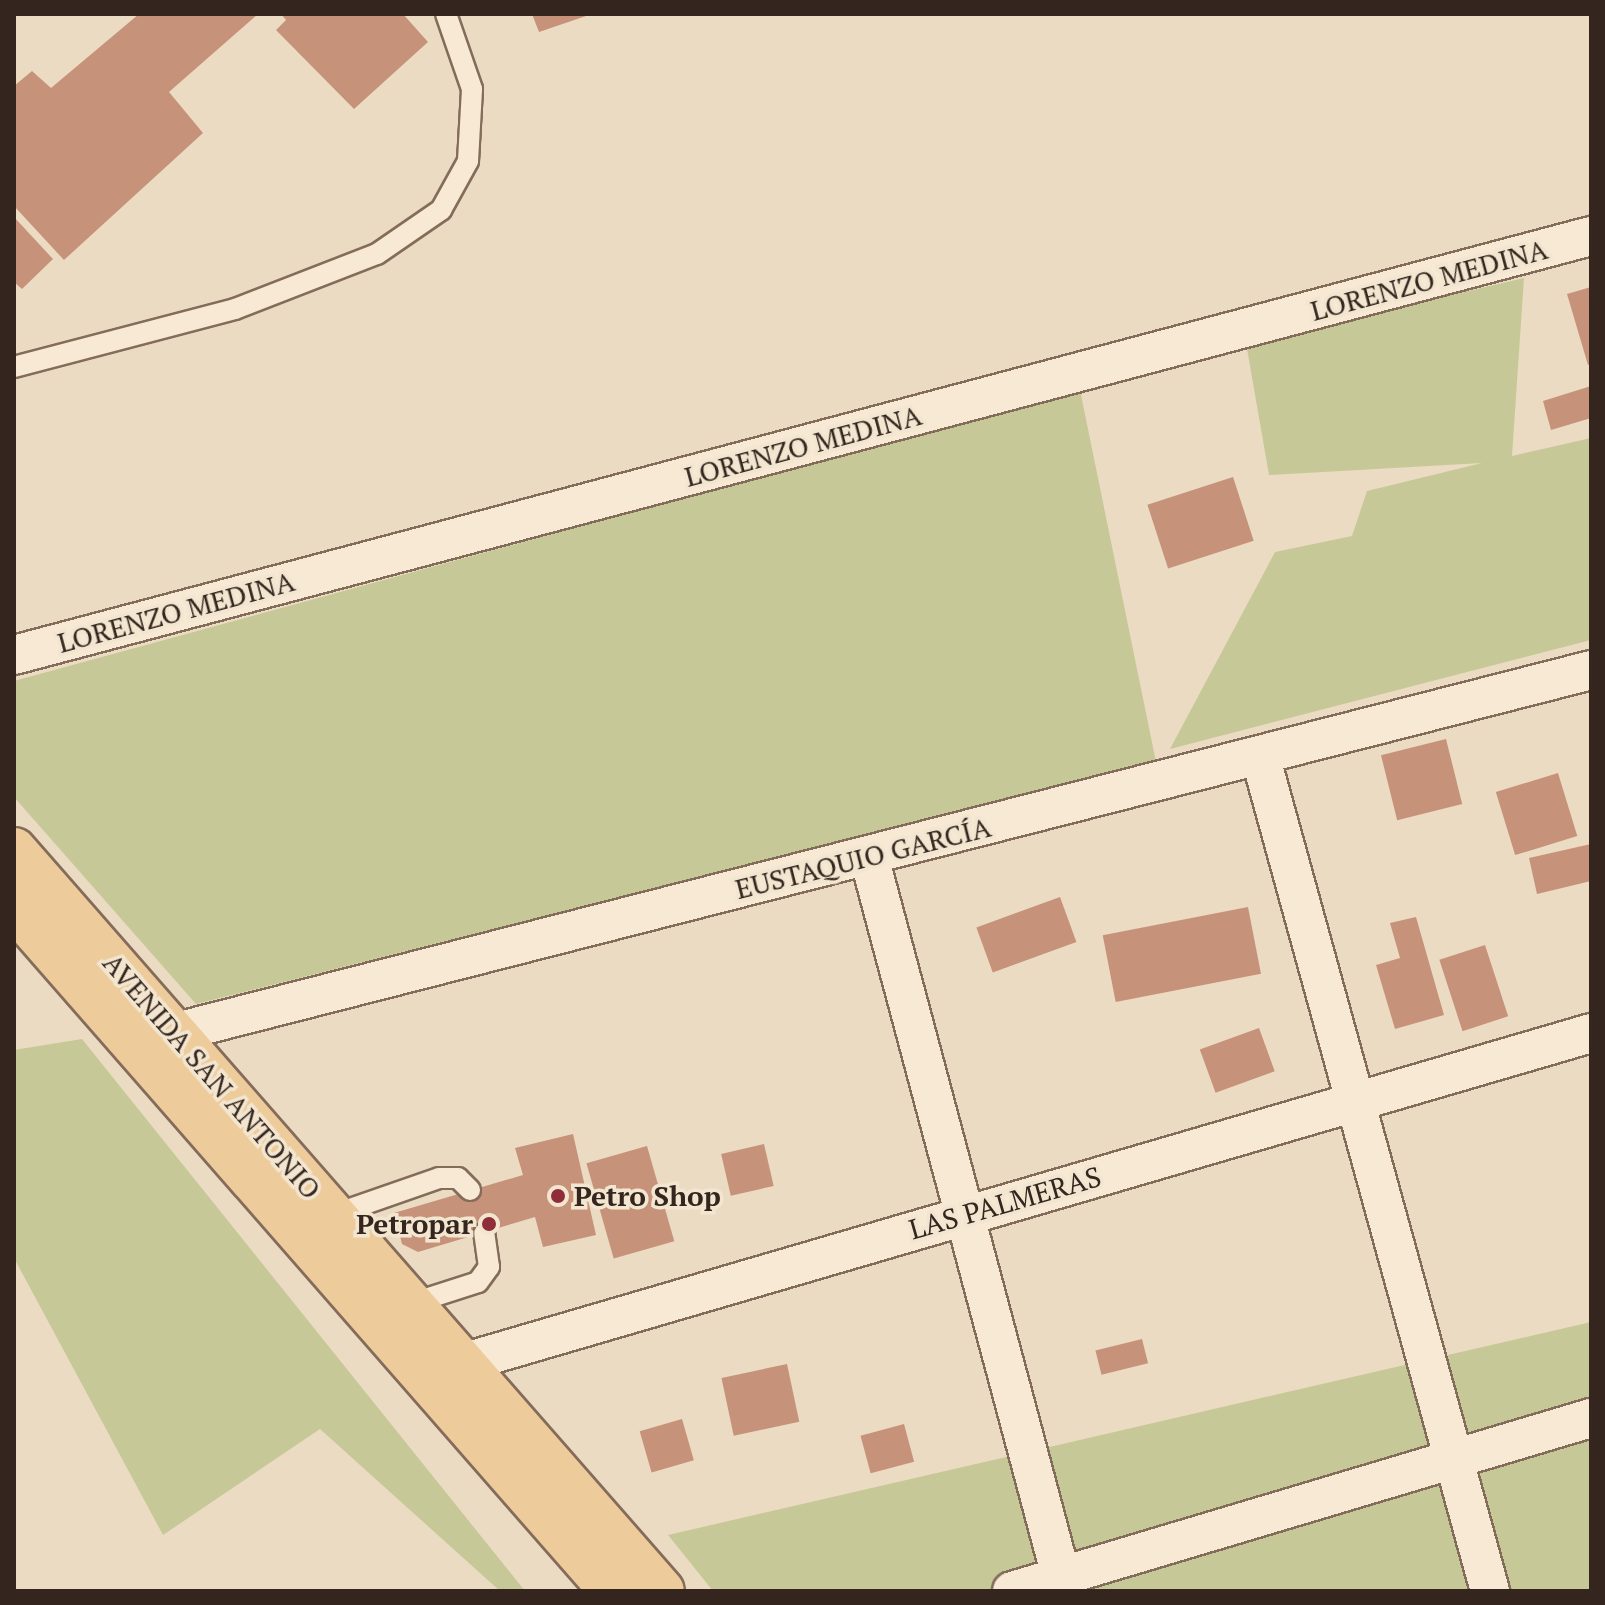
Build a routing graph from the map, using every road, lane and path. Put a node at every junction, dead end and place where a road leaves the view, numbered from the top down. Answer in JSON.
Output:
{"nodes":[{"id":1,"x":446,"y":14,"type":"edge"},
{"id":2,"x":1591,"y":236,"type":"edge"},
{"id":3,"x":14,"y":367,"type":"edge"},
{"id":4,"x":14,"y":655,"type":"edge"},
{"id":5,"x":1591,"y":670,"type":"edge"},
{"id":6,"x":1261,"y":759,"type":"junction"},
{"id":7,"x":14,"y":850,"type":"edge"},
{"id":8,"x":869,"y":857,"type":"junction"},
{"id":9,"x":14,"y":907,"type":"edge"},
{"id":10,"x":1591,"y":1033,"type":"edge"},
{"id":11,"x":155,"y":1038,"type":"junction"},
{"id":12,"x":1351,"y":1101,"type":"junction"},
{"id":13,"x":470,"y":1190,"type":"dead end"},
{"id":14,"x":333,"y":1215,"type":"junction"},
{"id":15,"x":965,"y":1215,"type":"junction"},
{"id":16,"x":484,"y":1233,"type":"dead end"},
{"id":17,"x":410,"y":1304,"type":"junction"},
{"id":18,"x":462,"y":1364,"type":"junction"},
{"id":19,"x":420,"y":1375,"type":"junction"},
{"id":20,"x":1591,"y":1418,"type":"edge"},
{"id":21,"x":1453,"y":1460,"type":"junction"},
{"id":22,"x":1061,"y":1576,"type":"junction"},
{"id":23,"x":612,"y":1591,"type":"edge"},
{"id":24,"x":662,"y":1591,"type":"edge"},
{"id":25,"x":1012,"y":1591,"type":"edge"},
{"id":26,"x":1490,"y":1591,"type":"edge"}],
"edges":[{"from":1,"to":3,"type":"lane"},
{"from":2,"to":4,"type":"street","name":"LORENZO MEDINA"},
{"from":5,"to":6,"type":"street","name":"EUSTAQUIO GARCÍA"},
{"from":6,"to":8,"type":"street","name":"EUSTAQUIO GARCÍA"},
{"from":6,"to":12,"type":"street"},
{"from":7,"to":11,"type":"main road","name":"AVENIDA SAN ANTONIO"},
{"from":8,"to":11,"type":"street","name":"EUSTAQUIO GARCÍA"},
{"from":8,"to":15,"type":"street"},
{"from":9,"to":11,"type":"main road","name":"AVENIDA SAN ANTONIO"},
{"from":10,"to":12,"type":"street","name":"LAS PALMERAS"},
{"from":11,"to":14,"type":"main road","name":"AVENIDA SAN ANTONIO"},
{"from":11,"to":19,"type":"main road","name":"AVENIDA SAN ANTONIO"},
{"from":12,"to":15,"type":"street","name":"LAS PALMERAS"},
{"from":12,"to":21,"type":"street"},
{"from":13,"to":14,"type":"lane"},
{"from":14,"to":17,"type":"main road","name":"AVENIDA SAN ANTONIO"},
{"from":15,"to":18,"type":"street","name":"LAS PALMERAS"},
{"from":15,"to":22,"type":"street"},
{"from":16,"to":17,"type":"lane"},
{"from":17,"to":18,"type":"main road","name":"AVENIDA SAN ANTONIO"},
{"from":18,"to":19,"type":"street","name":"LAS PALMERAS"},
{"from":18,"to":24,"type":"main road","name":"AVENIDA SAN ANTONIO"},
{"from":19,"to":23,"type":"main road","name":"AVENIDA SAN ANTONIO"},
{"from":20,"to":21,"type":"street"},
{"from":21,"to":22,"type":"street"},
{"from":21,"to":26,"type":"street"},
{"from":22,"to":25,"type":"street"}]}
